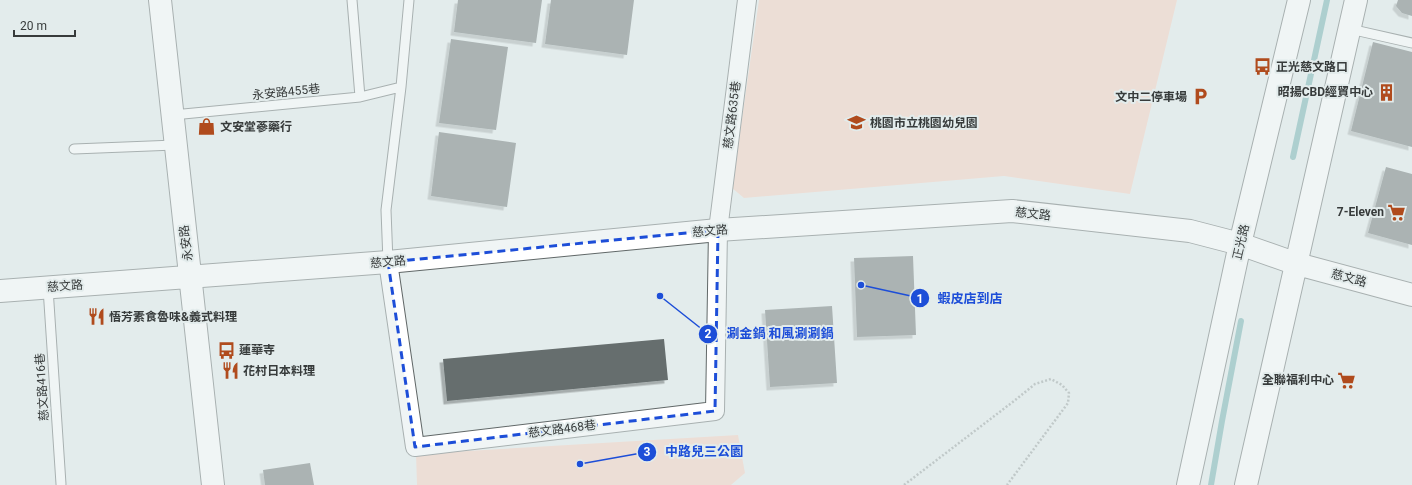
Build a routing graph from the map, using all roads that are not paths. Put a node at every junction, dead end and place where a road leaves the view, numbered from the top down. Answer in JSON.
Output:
{"nodes":[{"id":1,"x":160,"y":0,"type":"edge"},
{"id":2,"x":352,"y":0,"type":"edge"},
{"id":3,"x":409,"y":0,"type":"edge"},
{"id":4,"x":747,"y":0,"type":"edge"},
{"id":5,"x":1299,"y":0,"type":"edge"},
{"id":6,"x":1356,"y":0,"type":"edge"},
{"id":7,"x":1350,"y":28,"type":"junction"},
{"id":8,"x":1412,"y":43,"type":"edge"},
{"id":9,"x":401,"y":87,"type":"junction"},
{"id":10,"x":360,"y":96,"type":"junction"},
{"id":11,"x":172,"y":115,"type":"junction"},
{"id":12,"x":175,"y":145,"type":"junction"},
{"id":13,"x":74,"y":149,"type":"dead end"},
{"id":14,"x":718,"y":230,"type":"junction"},
{"id":15,"x":1240,"y":244,"type":"junction"},
{"id":16,"x":388,"y":262,"type":"junction"},
{"id":17,"x":1297,"y":264,"type":"junction"},
{"id":18,"x":190,"y":276,"type":"junction"},
{"id":19,"x":48,"y":288,"type":"junction"},
{"id":20,"x":0,"y":291,"type":"edge"},
{"id":21,"x":1412,"y":296,"type":"edge"},
{"id":22,"x":60,"y":484,"type":"dead end"},
{"id":23,"x":213,"y":485,"type":"edge"},
{"id":24,"x":1188,"y":485,"type":"edge"},
{"id":25,"x":1246,"y":485,"type":"edge"}],
"edges":[{"from":1,"to":11,"type":"street","name":"永安路"},
{"from":2,"to":10,"type":"lane"},
{"from":3,"to":9,"type":"lane"},
{"from":4,"to":14,"type":"street","name":"慈文路635巷"},
{"from":5,"to":15,"type":"street","name":"正光路"},
{"from":6,"to":7,"type":"street"},
{"from":7,"to":8,"type":"lane"},
{"from":7,"to":17,"type":"street"},
{"from":9,"to":10,"type":"lane","name":"永安路455巷"},
{"from":9,"to":16,"type":"lane"},
{"from":10,"to":11,"type":"lane","name":"永安路455巷"},
{"from":11,"to":12,"type":"street","name":"永安路"},
{"from":12,"to":13,"type":"lane"},
{"from":12,"to":18,"type":"street","name":"永安路"},
{"from":14,"to":15,"type":"street","name":"慈文路"},
{"from":14,"to":16,"type":"street","name":"慈文路"},
{"from":14,"to":16,"type":"street","name":"慈文路468巷"},
{"from":15,"to":17,"type":"street","name":"慈文路"},
{"from":15,"to":24,"type":"street","name":"正光路"},
{"from":16,"to":18,"type":"street","name":"慈文路"},
{"from":17,"to":21,"type":"street","name":"慈文路"},
{"from":17,"to":25,"type":"street"},
{"from":18,"to":19,"type":"street","name":"慈文路"},
{"from":18,"to":23,"type":"street","name":"永安路"},
{"from":19,"to":20,"type":"street","name":"慈文路"},
{"from":19,"to":22,"type":"lane","name":"慈文路416巷"}]}
